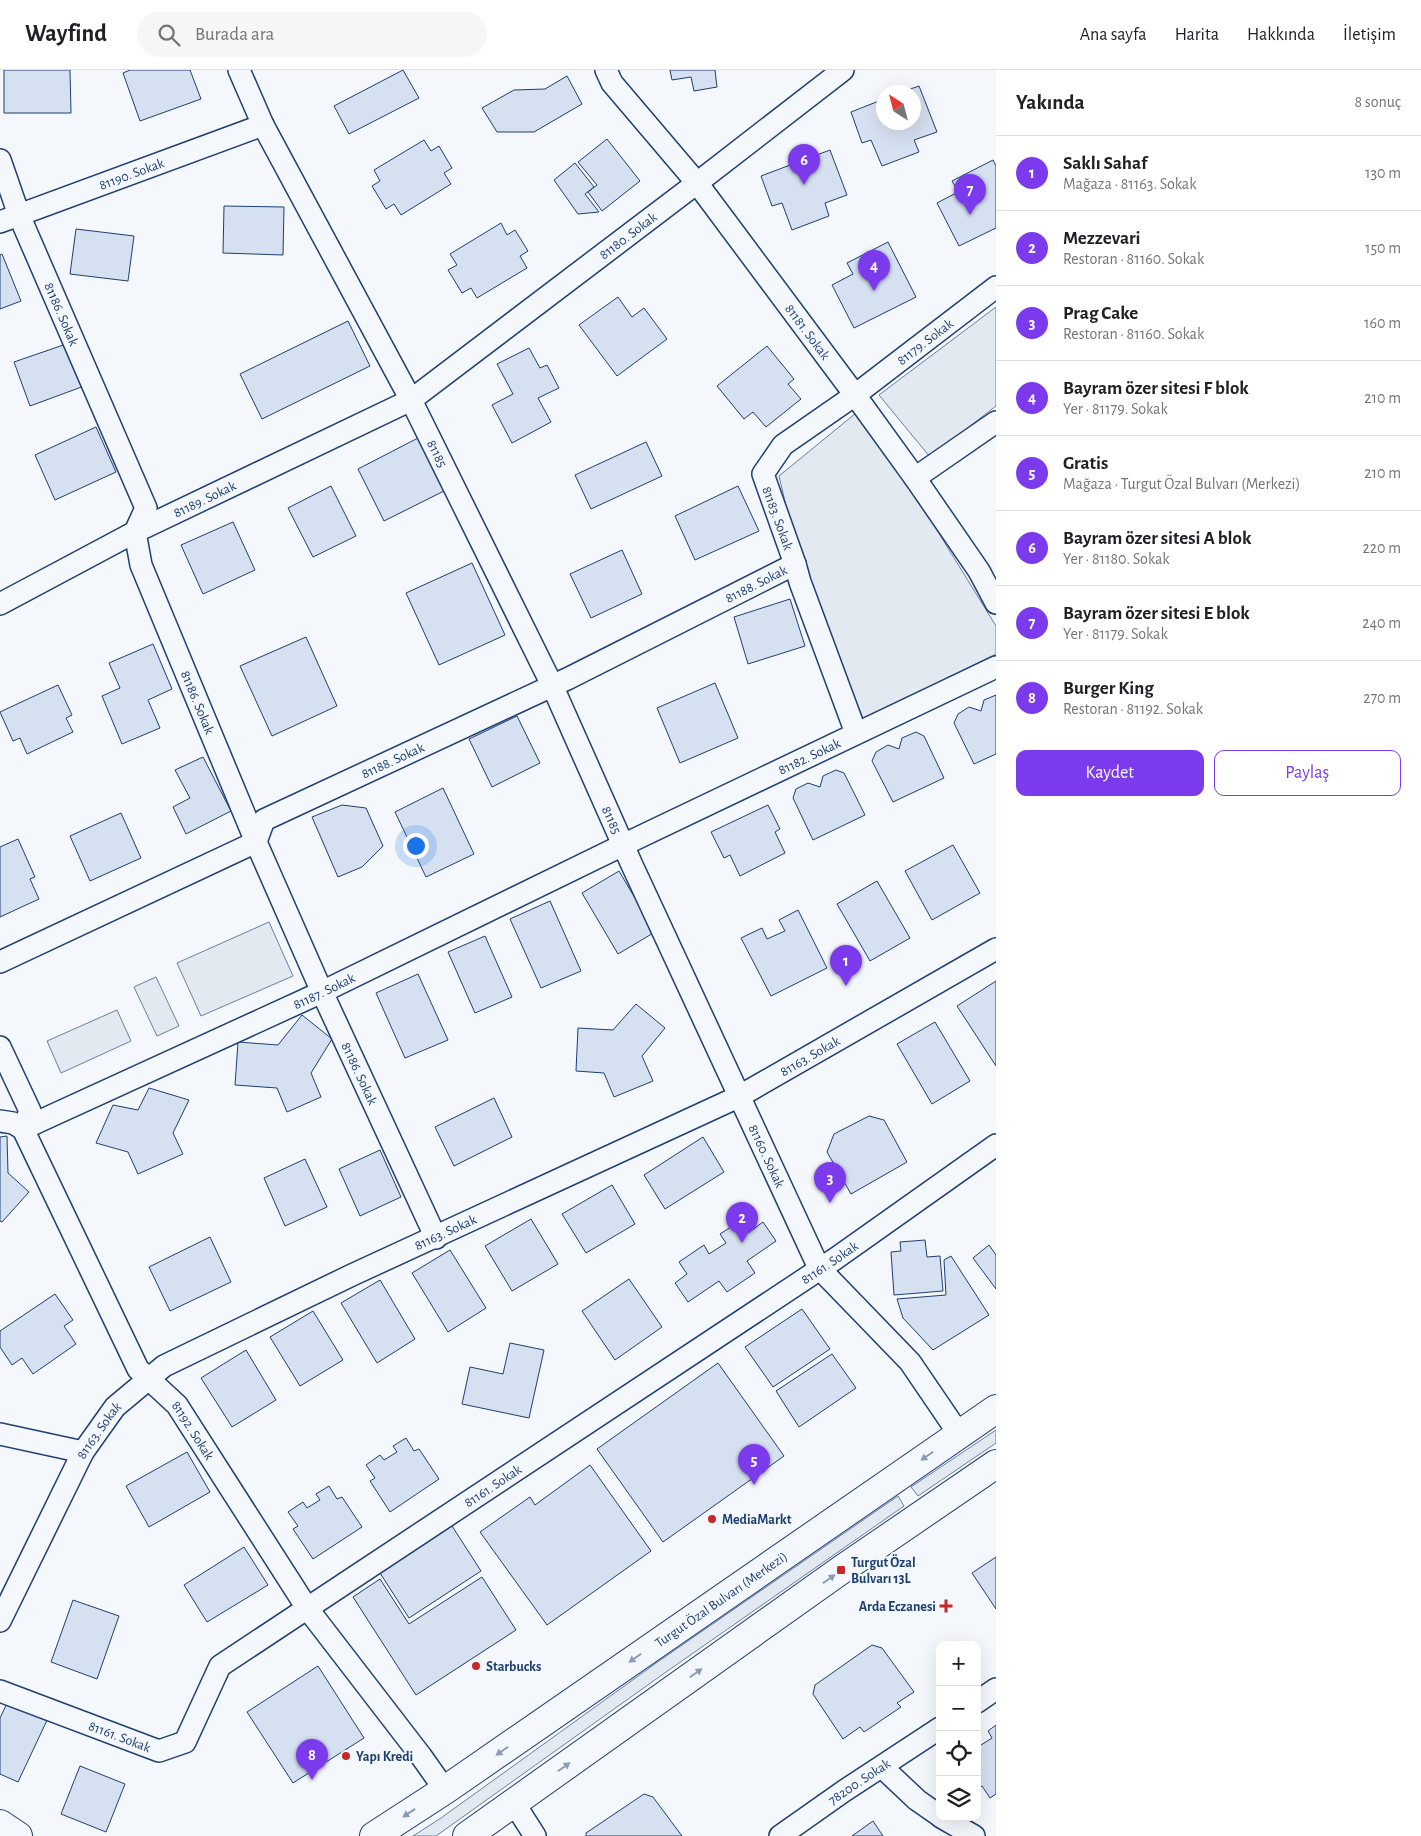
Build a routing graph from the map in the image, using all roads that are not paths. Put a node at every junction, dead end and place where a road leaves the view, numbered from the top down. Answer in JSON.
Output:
{"nodes":[{"id":1,"x":239,"y":70,"type":"edge"},
{"id":2,"x":606,"y":70,"type":"edge"},
{"id":3,"x":843,"y":70,"type":"edge"},
{"id":4,"x":262,"y":125,"type":"junction"},
{"id":5,"x":0,"y":160,"type":"edge"},
{"id":6,"x":697,"y":183,"type":"junction"},
{"id":7,"x":9,"y":218,"type":"edge"},
{"id":8,"x":996,"y":287,"type":"edge"},
{"id":9,"x":855,"y":395,"type":"junction"},
{"id":10,"x":411,"y":400,"type":"junction"},
{"id":11,"x":996,"y":422,"type":"edge"},
{"id":12,"x":915,"y":478,"type":"junction"},
{"id":13,"x":135,"y":532,"type":"junction"},
{"id":14,"x":795,"y":564,"type":"junction"},
{"id":15,"x":996,"y":603,"type":"edge"},
{"id":16,"x":0,"y":604,"type":"edge"},
{"id":17,"x":996,"y":667,"type":"edge"},
{"id":18,"x":552,"y":685,"type":"junction"},
{"id":19,"x":856,"y":733,"type":"junction"},
{"id":20,"x":256,"y":842,"type":"junction"},
{"id":21,"x":623,"y":845,"type":"junction"},
{"id":22,"x":996,"y":950,"type":"edge"},
{"id":23,"x":0,"y":962,"type":"edge"},
{"id":24,"x":322,"y":992,"type":"junction"},
{"id":25,"x":0,"y":1046,"type":"edge"},
{"id":26,"x":738,"y":1097,"type":"junction"},
{"id":27,"x":0,"y":1120,"type":"edge"},
{"id":28,"x":23,"y":1129,"type":"junction"},
{"id":29,"x":996,"y":1146,"type":"edge"},
{"id":30,"x":436,"y":1238,"type":"junction"},
{"id":31,"x":819,"y":1268,"type":"junction"},
{"id":32,"x":148,"y":1379,"type":"junction"},
{"id":33,"x":996,"y":1408,"type":"edge"},
{"id":34,"x":0,"y":1434,"type":"edge"},
{"id":35,"x":959,"y":1434,"type":"junction"},
{"id":36,"x":83,"y":1452,"type":"junction"},
{"id":37,"x":996,"y":1464,"type":"edge"},
{"id":38,"x":307,"y":1608,"type":"junction"},
{"id":39,"x":0,"y":1621,"type":"edge"},
{"id":40,"x":996,"y":1689,"type":"edge"},
{"id":41,"x":0,"y":1691,"type":"edge"},
{"id":42,"x":981,"y":1699,"type":"edge"},
{"id":43,"x":936,"y":1731,"type":"edge"},
{"id":44,"x":882,"y":1767,"type":"junction"},
{"id":45,"x":445,"y":1790,"type":"junction"},
{"id":46,"x":514,"y":1803,"type":"junction"},
{"id":47,"x":936,"y":1813,"type":"edge"},
{"id":48,"x":948,"y":1821,"type":"edge"},
{"id":49,"x":374,"y":1836,"type":"edge"},
{"id":50,"x":467,"y":1836,"type":"edge"},
{"id":51,"x":535,"y":1836,"type":"edge"},
{"id":52,"x":780,"y":1836,"type":"edge"},
{"id":53,"x":974,"y":1836,"type":"edge"}],
"edges":[{"from":1,"to":4,"type":"street","name":"81185"},
{"from":2,"to":6,"type":"street","name":"81181. Sokak"},
{"from":3,"to":6,"type":"street","name":"81180. Sokak"},
{"from":4,"to":7,"type":"street","name":"81190. Sokak"},
{"from":4,"to":10,"type":"street","name":"81185"},
{"from":5,"to":7,"type":"street","name":"81186. Sokak"},
{"from":6,"to":9,"type":"street","name":"81181. Sokak"},
{"from":6,"to":10,"type":"street","name":"81180. Sokak"},
{"from":7,"to":13,"type":"street","name":"81186. Sokak"},
{"from":8,"to":9,"type":"street","name":"81179. Sokak"},
{"from":9,"to":12,"type":"street","name":"81181. Sokak"},
{"from":9,"to":14,"type":"street","name":"81183. Sokak"},
{"from":10,"to":13,"type":"street","name":"81189. Sokak"},
{"from":10,"to":18,"type":"street","name":"81185"},
{"from":11,"to":12,"type":"street"},
{"from":12,"to":15,"type":"street","name":"81181. Sokak"},
{"from":13,"to":16,"type":"street","name":"81189. Sokak"},
{"from":13,"to":20,"type":"street","name":"81186. Sokak"},
{"from":14,"to":18,"type":"street","name":"81188. Sokak"},
{"from":14,"to":19,"type":"street","name":"81183. Sokak"},
{"from":17,"to":19,"type":"street","name":"81182. Sokak"},
{"from":18,"to":20,"type":"street","name":"81188. Sokak"},
{"from":18,"to":21,"type":"street","name":"81185"},
{"from":19,"to":21,"type":"street","name":"81182. Sokak"},
{"from":20,"to":23,"type":"street"},
{"from":20,"to":24,"type":"street","name":"81186. Sokak"},
{"from":21,"to":24,"type":"street","name":"81187. Sokak"},
{"from":21,"to":26,"type":"street","name":"81160. Sokak"},
{"from":22,"to":26,"type":"street","name":"81163. Sokak"},
{"from":24,"to":28,"type":"street","name":"81187. Sokak"},
{"from":24,"to":30,"type":"street","name":"81186. Sokak"},
{"from":25,"to":28,"type":"street"},
{"from":26,"to":30,"type":"street","name":"81163. Sokak"},
{"from":26,"to":31,"type":"street","name":"81160. Sokak"},
{"from":27,"to":28,"type":"street"},
{"from":28,"to":32,"type":"street","name":"81192. Sokak"},
{"from":29,"to":31,"type":"street","name":"81161. Sokak"},
{"from":30,"to":32,"type":"street","name":"81163. Sokak"},
{"from":31,"to":35,"type":"street","name":"81160. Sokak"},
{"from":31,"to":38,"type":"street","name":"81161. Sokak"},
{"from":32,"to":36,"type":"street","name":"81163. Sokak"},
{"from":32,"to":38,"type":"street","name":"81192. Sokak"},
{"from":33,"to":35,"type":"main road","name":"Turgut Özal Bulvarı (Merkezi)"},
{"from":34,"to":36,"type":"street"},
{"from":35,"to":45,"type":"main road","name":"Turgut Özal Bulvarı (Merkezi)","one_way":true},
{"from":36,"to":39,"type":"street","name":"81163. Sokak"},
{"from":46,"to":37,"type":"main road","one_way":true},
{"from":38,"to":41,"type":"street","name":"81161. Sokak"},
{"from":38,"to":45,"type":"street","name":"81192. Sokak"},
{"from":40,"to":42,"type":"street"},
{"from":43,"to":44,"type":"street","name":"78200. Sokak"},
{"from":44,"to":47,"type":"street"},
{"from":44,"to":52,"type":"street","name":"78200. Sokak"},
{"from":45,"to":49,"type":"main road","name":"Turgut Özal Bulvarı (Merkezi)","one_way":true},
{"from":46,"to":50,"type":"main road"},
{"from":46,"to":51,"type":"street"},
{"from":48,"to":53,"type":"street"}]}
